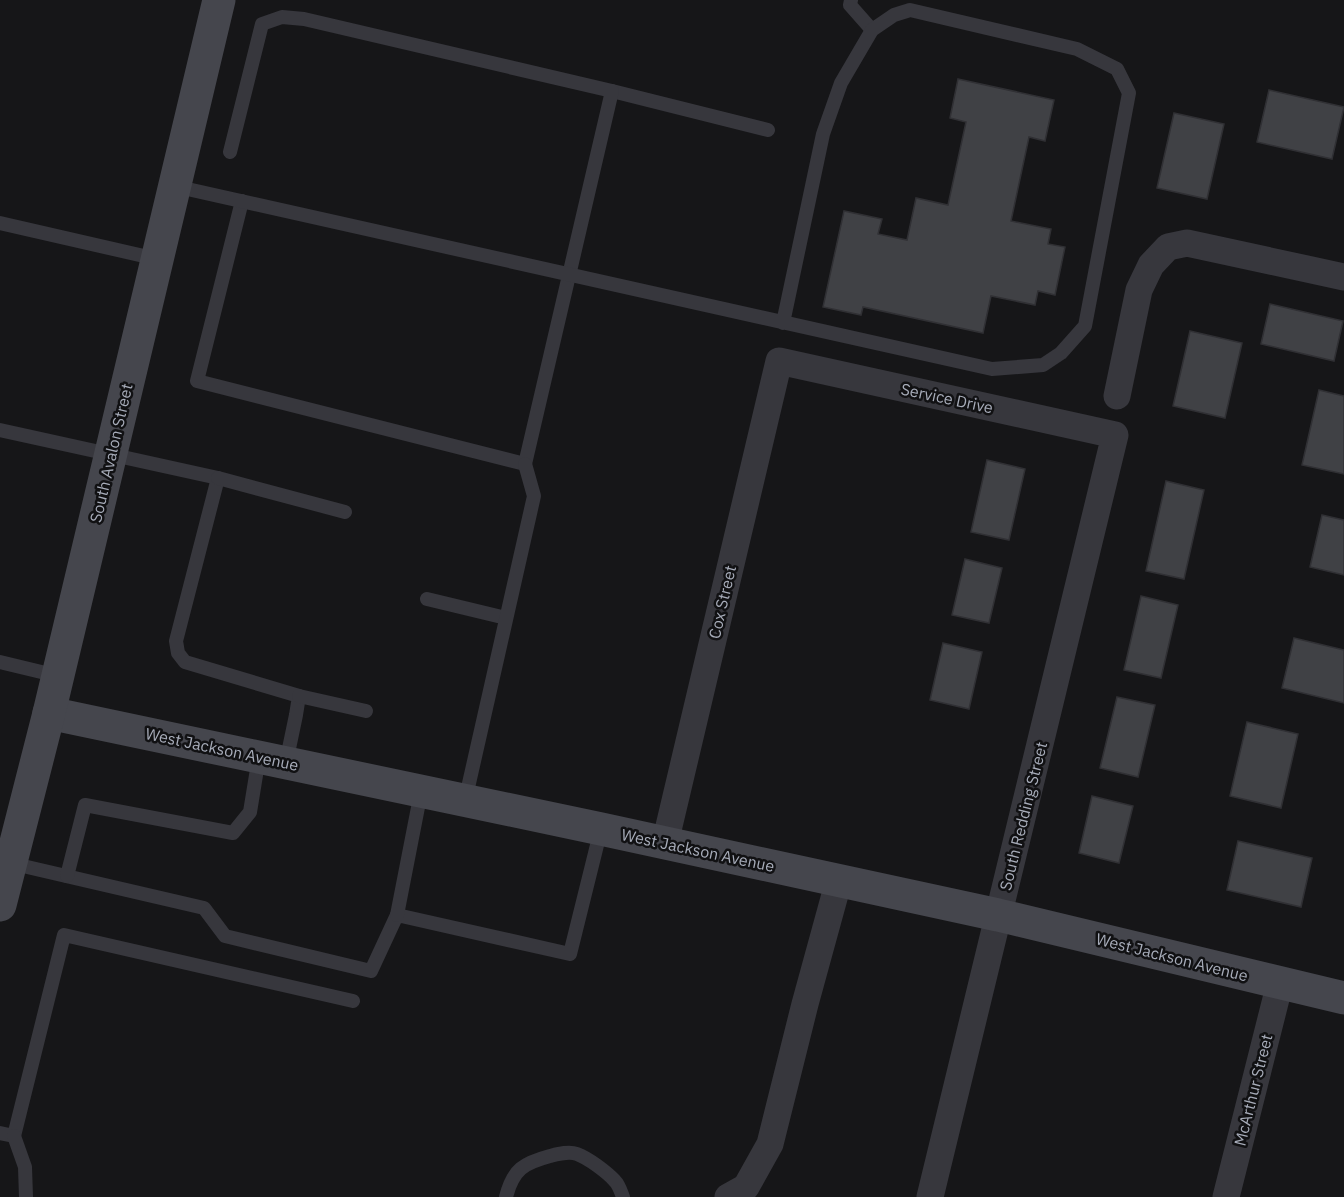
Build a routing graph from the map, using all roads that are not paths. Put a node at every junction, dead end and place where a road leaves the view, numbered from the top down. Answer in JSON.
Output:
{"nodes":[{"id":1,"x":219,"y":0,"type":"edge"},
{"id":2,"x":851,"y":0,"type":"edge"},
{"id":3,"x":872,"y":30,"type":"junction"},
{"id":4,"x":612,"y":92,"type":"junction"},
{"id":5,"x":768,"y":130,"type":"dead end"},
{"id":6,"x":230,"y":152,"type":"dead end"},
{"id":7,"x":174,"y":186,"type":"junction"},
{"id":8,"x":242,"y":201,"type":"junction"},
{"id":9,"x":0,"y":224,"type":"edge"},
{"id":10,"x":157,"y":259,"type":"junction"},
{"id":11,"x":570,"y":275,"type":"junction"},
{"id":12,"x":1344,"y":277,"type":"edge"},
{"id":13,"x":783,"y":323,"type":"junction"},
{"id":14,"x":779,"y":361,"type":"joint"},
{"id":15,"x":1117,"y":396,"type":"dead end"},
{"id":16,"x":0,"y":429,"type":"edge"},
{"id":17,"x":1115,"y":435,"type":"joint"},
{"id":18,"x":111,"y":455,"type":"junction"},
{"id":19,"x":525,"y":464,"type":"junction"},
{"id":20,"x":218,"y":478,"type":"junction"},
{"id":21,"x":345,"y":512,"type":"dead end"},
{"id":22,"x":427,"y":599,"type":"dead end"},
{"id":23,"x":506,"y":618,"type":"junction"},
{"id":24,"x":0,"y":662,"type":"edge"},
{"id":25,"x":58,"y":676,"type":"junction"},
{"id":26,"x":299,"y":696,"type":"junction"},
{"id":27,"x":366,"y":711,"type":"dead end"},
{"id":28,"x":49,"y":713,"type":"junction"},
{"id":29,"x":273,"y":760,"type":"junction"},
{"id":30,"x":421,"y":792,"type":"junction"},
{"id":31,"x":465,"y":801,"type":"junction"},
{"id":32,"x":601,"y":829,"type":"junction"},
{"id":33,"x":665,"y":843,"type":"junction"},
{"id":34,"x":67,"y":876,"type":"junction"},
{"id":35,"x":839,"y":880,"type":"junction"},
{"id":36,"x":4,"y":886,"type":"edge"},
{"id":37,"x":398,"y":915,"type":"junction"},
{"id":38,"x":998,"y":915,"type":"junction"},
{"id":39,"x":1280,"y":983,"type":"junction"},
{"id":40,"x":1344,"y":998,"type":"edge"},
{"id":41,"x":353,"y":1001,"type":"dead end"},
{"id":42,"x":0,"y":1133,"type":"edge"},
{"id":43,"x":14,"y":1136,"type":"junction"},
{"id":44,"x":26,"y":1197,"type":"edge"},
{"id":45,"x":506,"y":1197,"type":"edge"},
{"id":46,"x":623,"y":1197,"type":"edge"},
{"id":47,"x":728,"y":1197,"type":"edge"},
{"id":48,"x":930,"y":1197,"type":"edge"},
{"id":49,"x":1226,"y":1197,"type":"edge"}],
"edges":[{"from":1,"to":7,"type":"street","name":"South Avalon Street"},
{"from":2,"to":3,"type":"lane"},
{"from":3,"to":13,"type":"lane"},
{"from":3,"to":13,"type":"lane"},
{"from":4,"to":5,"type":"lane"},
{"from":4,"to":6,"type":"lane"},
{"from":4,"to":11,"type":"lane"},
{"from":7,"to":8,"type":"lane"},
{"from":7,"to":10,"type":"street","name":"South Avalon Street"},
{"from":8,"to":11,"type":"lane"},
{"from":8,"to":19,"type":"lane"},
{"from":9,"to":10,"type":"lane"},
{"from":10,"to":18,"type":"street","name":"South Avalon Street"},
{"from":11,"to":13,"type":"lane"},
{"from":11,"to":19,"type":"lane"},
{"from":12,"to":15,"type":"street"},
{"from":14,"to":17,"type":"street","name":"Service Drive"},
{"from":14,"to":33,"type":"street","name":"Cox Street"},
{"from":16,"to":18,"type":"lane"},
{"from":17,"to":38,"type":"street","name":"South Redding Street"},
{"from":18,"to":20,"type":"lane"},
{"from":18,"to":25,"type":"street","name":"South Avalon Street"},
{"from":19,"to":23,"type":"lane"},
{"from":20,"to":21,"type":"lane"},
{"from":20,"to":26,"type":"lane"},
{"from":22,"to":23,"type":"lane"},
{"from":23,"to":31,"type":"lane"},
{"from":24,"to":25,"type":"lane"},
{"from":25,"to":28,"type":"street","name":"South Avalon Street"},
{"from":26,"to":27,"type":"lane"},
{"from":26,"to":29,"type":"lane"},
{"from":28,"to":29,"type":"street","name":"West Jackson Avenue"},
{"from":28,"to":36,"type":"street","name":"South Avalon Street"},
{"from":29,"to":30,"type":"street","name":"West Jackson Avenue"},
{"from":29,"to":34,"type":"lane"},
{"from":30,"to":31,"type":"street","name":"West Jackson Avenue"},
{"from":30,"to":37,"type":"lane"},
{"from":31,"to":32,"type":"street","name":"West Jackson Avenue"},
{"from":32,"to":33,"type":"street","name":"West Jackson Avenue"},
{"from":32,"to":37,"type":"lane"},
{"from":33,"to":35,"type":"street","name":"West Jackson Avenue"},
{"from":34,"to":36,"type":"lane"},
{"from":34,"to":37,"type":"lane"},
{"from":35,"to":38,"type":"street","name":"West Jackson Avenue"},
{"from":35,"to":47,"type":"street"},
{"from":38,"to":39,"type":"street","name":"West Jackson Avenue"},
{"from":38,"to":48,"type":"street","name":"South Redding Street"},
{"from":39,"to":40,"type":"street","name":"West Jackson Avenue"},
{"from":39,"to":49,"type":"street","name":"McArthur Street"},
{"from":41,"to":43,"type":"lane"},
{"from":42,"to":43,"type":"lane"},
{"from":43,"to":44,"type":"lane"},
{"from":45,"to":46,"type":"lane"}]}
